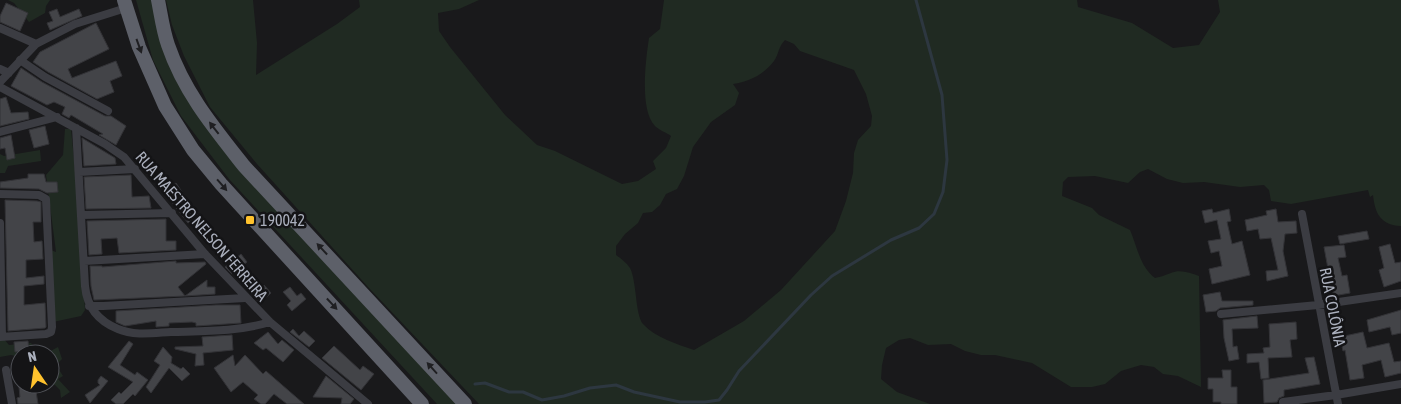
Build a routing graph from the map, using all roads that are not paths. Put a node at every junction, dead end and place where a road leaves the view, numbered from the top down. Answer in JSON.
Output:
{"nodes":[{"id":1,"x":158,"y":0,"type":"edge"},
{"id":2,"x":125,"y":4,"type":"edge"},
{"id":3,"x":0,"y":28,"type":"edge"},
{"id":4,"x":36,"y":44,"type":"junction"},
{"id":5,"x":20,"y":60,"type":"junction"},
{"id":6,"x":0,"y":68,"type":"edge"},
{"id":7,"x":9,"y":72,"type":"junction"},
{"id":8,"x":0,"y":82,"type":"edge"},
{"id":9,"x":0,"y":87,"type":"edge"},
{"id":10,"x":108,"y":112,"type":"dead end"},
{"id":11,"x":57,"y":117,"type":"junction"},
{"id":12,"x":76,"y":128,"type":"junction"},
{"id":13,"x":0,"y":132,"type":"edge"},
{"id":14,"x":135,"y":169,"type":"junction"},
{"id":15,"x":79,"y":172,"type":"junction"},
{"id":16,"x":0,"y":194,"type":"edge"},
{"id":17,"x":172,"y":212,"type":"junction"},
{"id":18,"x":1302,"y":214,"type":"dead end"},
{"id":19,"x":82,"y":215,"type":"junction"},
{"id":20,"x":0,"y":223,"type":"edge"},
{"id":21,"x":205,"y":254,"type":"junction"},
{"id":22,"x":84,"y":261,"type":"junction"},
{"id":23,"x":1401,"y":293,"type":"edge"},
{"id":24,"x":245,"y":298,"type":"junction"},
{"id":25,"x":89,"y":306,"type":"junction"},
{"id":26,"x":1318,"y":306,"type":"junction"},
{"id":27,"x":1221,"y":314,"type":"dead end"},
{"id":28,"x":270,"y":322,"type":"junction"},
{"id":29,"x":1,"y":337,"type":"edge"},
{"id":30,"x":6,"y":370,"type":"dead end"},
{"id":31,"x":1401,"y":384,"type":"edge"},
{"id":32,"x":1336,"y":395,"type":"junction"},
{"id":33,"x":1283,"y":402,"type":"dead end"},
{"id":34,"x":12,"y":404,"type":"edge"},
{"id":35,"x":368,"y":404,"type":"edge"},
{"id":36,"x":422,"y":404,"type":"edge"},
{"id":37,"x":465,"y":404,"type":"edge"},
{"id":38,"x":1338,"y":404,"type":"edge"}],
"edges":[{"from":37,"to":1,"type":"highway","one_way":true},
{"from":2,"to":4,"type":"street"},
{"from":2,"to":36,"type":"highway","one_way":true},
{"from":3,"to":4,"type":"street"},
{"from":4,"to":5,"type":"street"},
{"from":5,"to":7,"type":"street"},
{"from":5,"to":10,"type":"street"},
{"from":6,"to":7,"type":"street"},
{"from":7,"to":8,"type":"street"},
{"from":9,"to":11,"type":"street","name":"RUA MAESTRO NELSON FERREIRA"},
{"from":11,"to":12,"type":"street","name":"RUA MAESTRO NELSON FERREIRA"},
{"from":11,"to":13,"type":"street"},
{"from":12,"to":14,"type":"street","name":"RUA MAESTRO NELSON FERREIRA"},
{"from":12,"to":15,"type":"street"},
{"from":14,"to":15,"type":"street"},
{"from":14,"to":17,"type":"street","name":"RUA MAESTRO NELSON FERREIRA"},
{"from":15,"to":19,"type":"street"},
{"from":16,"to":29,"type":"street"},
{"from":17,"to":19,"type":"street"},
{"from":17,"to":21,"type":"street","name":"RUA MAESTRO NELSON FERREIRA"},
{"from":18,"to":26,"type":"street","name":"RUA COLÔNIA"},
{"from":19,"to":22,"type":"street"},
{"from":20,"to":29,"type":"street"},
{"from":21,"to":22,"type":"street"},
{"from":21,"to":24,"type":"street","name":"RUA MAESTRO NELSON FERREIRA"},
{"from":22,"to":25,"type":"street"},
{"from":23,"to":26,"type":"street"},
{"from":24,"to":25,"type":"street"},
{"from":24,"to":28,"type":"street","name":"RUA MAESTRO NELSON FERREIRA"},
{"from":25,"to":28,"type":"street"},
{"from":26,"to":27,"type":"street"},
{"from":26,"to":32,"type":"street","name":"RUA COLÔNIA"},
{"from":28,"to":35,"type":"street","name":"RUA MAESTRO NELSON FERREIRA"},
{"from":30,"to":34,"type":"street"},
{"from":31,"to":32,"type":"street"},
{"from":32,"to":33,"type":"street"},
{"from":32,"to":38,"type":"street","name":"RUA COLÔNIA"}]}
